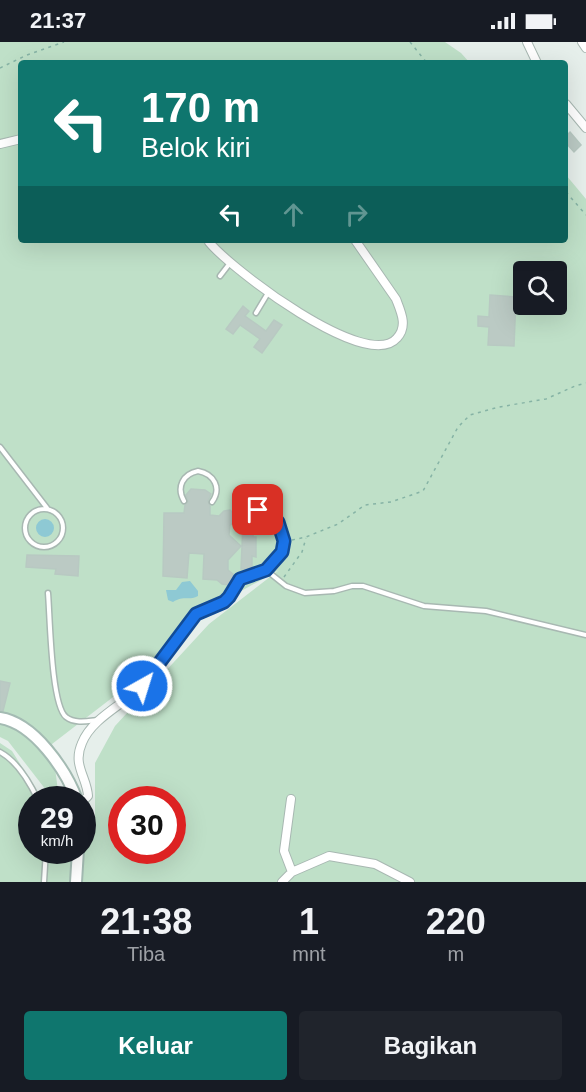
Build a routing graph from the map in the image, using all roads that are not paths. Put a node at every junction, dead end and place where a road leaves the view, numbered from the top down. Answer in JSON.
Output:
{"nodes":[{"id":1,"x":527,"y":42,"type":"edge"},
{"id":2,"x":582,"y":42,"type":"edge"},
{"id":3,"x":586,"y":48,"type":"edge"},
{"id":4,"x":536,"y":60,"type":"edge"},
{"id":5,"x":568,"y":106,"type":"edge"},
{"id":6,"x":586,"y":128,"type":"edge"},
{"id":7,"x":18,"y":140,"type":"edge"},
{"id":8,"x":0,"y":144,"type":"edge"},
{"id":9,"x":210,"y":243,"type":"edge"},
{"id":10,"x":357,"y":243,"type":"edge"},
{"id":11,"x":230,"y":263,"type":"junction"},
{"id":12,"x":220,"y":276,"type":"dead end"},
{"id":13,"x":269,"y":292,"type":"junction"},
{"id":14,"x":256,"y":313,"type":"dead end"},
{"id":15,"x":0,"y":447,"type":"edge"},
{"id":16,"x":184,"y":501,"type":"dead end"},
{"id":17,"x":212,"y":502,"type":"dead end"},
{"id":18,"x":48,"y":509,"type":"junction"},
{"id":19,"x":253,"y":510,"type":"dead end"},
{"id":20,"x":266,"y":570,"type":"junction"},
{"id":21,"x":48,"y":593,"type":"dead end"},
{"id":22,"x":586,"y":635,"type":"edge"},
{"id":23,"x":0,"y":718,"type":"edge"},
{"id":24,"x":101,"y":720,"type":"junction"},
{"id":25,"x":0,"y":752,"type":"edge"},
{"id":26,"x":31,"y":786,"type":"edge"},
{"id":27,"x":72,"y":786,"type":"edge"},
{"id":28,"x":86,"y":786,"type":"edge"},
{"id":29,"x":291,"y":799,"type":"dead end"},
{"id":30,"x":45,"y":864,"type":"edge"},
{"id":31,"x":77,"y":864,"type":"edge"},
{"id":32,"x":292,"y":872,"type":"junction"},
{"id":33,"x":407,"y":881,"type":"edge"},
{"id":34,"x":44,"y":882,"type":"edge"},
{"id":35,"x":76,"y":882,"type":"edge"},
{"id":36,"x":282,"y":882,"type":"edge"}],
"edges":[{"from":1,"to":4,"type":"street"},
{"from":2,"to":3,"type":"street"},
{"from":5,"to":6,"type":"street"},
{"from":7,"to":8,"type":"street"},
{"from":9,"to":11,"type":"street"},
{"from":10,"to":13,"type":"street"},
{"from":11,"to":12,"type":"lane"},
{"from":11,"to":13,"type":"street"},
{"from":13,"to":14,"type":"lane"},
{"from":15,"to":18,"type":"lane"},
{"from":16,"to":17,"type":"lane"},
{"from":18,"to":18,"type":"lane"},
{"from":19,"to":20,"type":"street"},
{"from":20,"to":22,"type":"lane"},
{"from":20,"to":24,"type":"street"},
{"from":21,"to":24,"type":"lane"},
{"from":23,"to":27,"type":"street"},
{"from":24,"to":28,"type":"street"},
{"from":25,"to":26,"type":"lane"},
{"from":29,"to":32,"type":"street"},
{"from":30,"to":34,"type":"lane"},
{"from":31,"to":35,"type":"street"},
{"from":32,"to":33,"type":"street"},
{"from":32,"to":36,"type":"street"}]}
